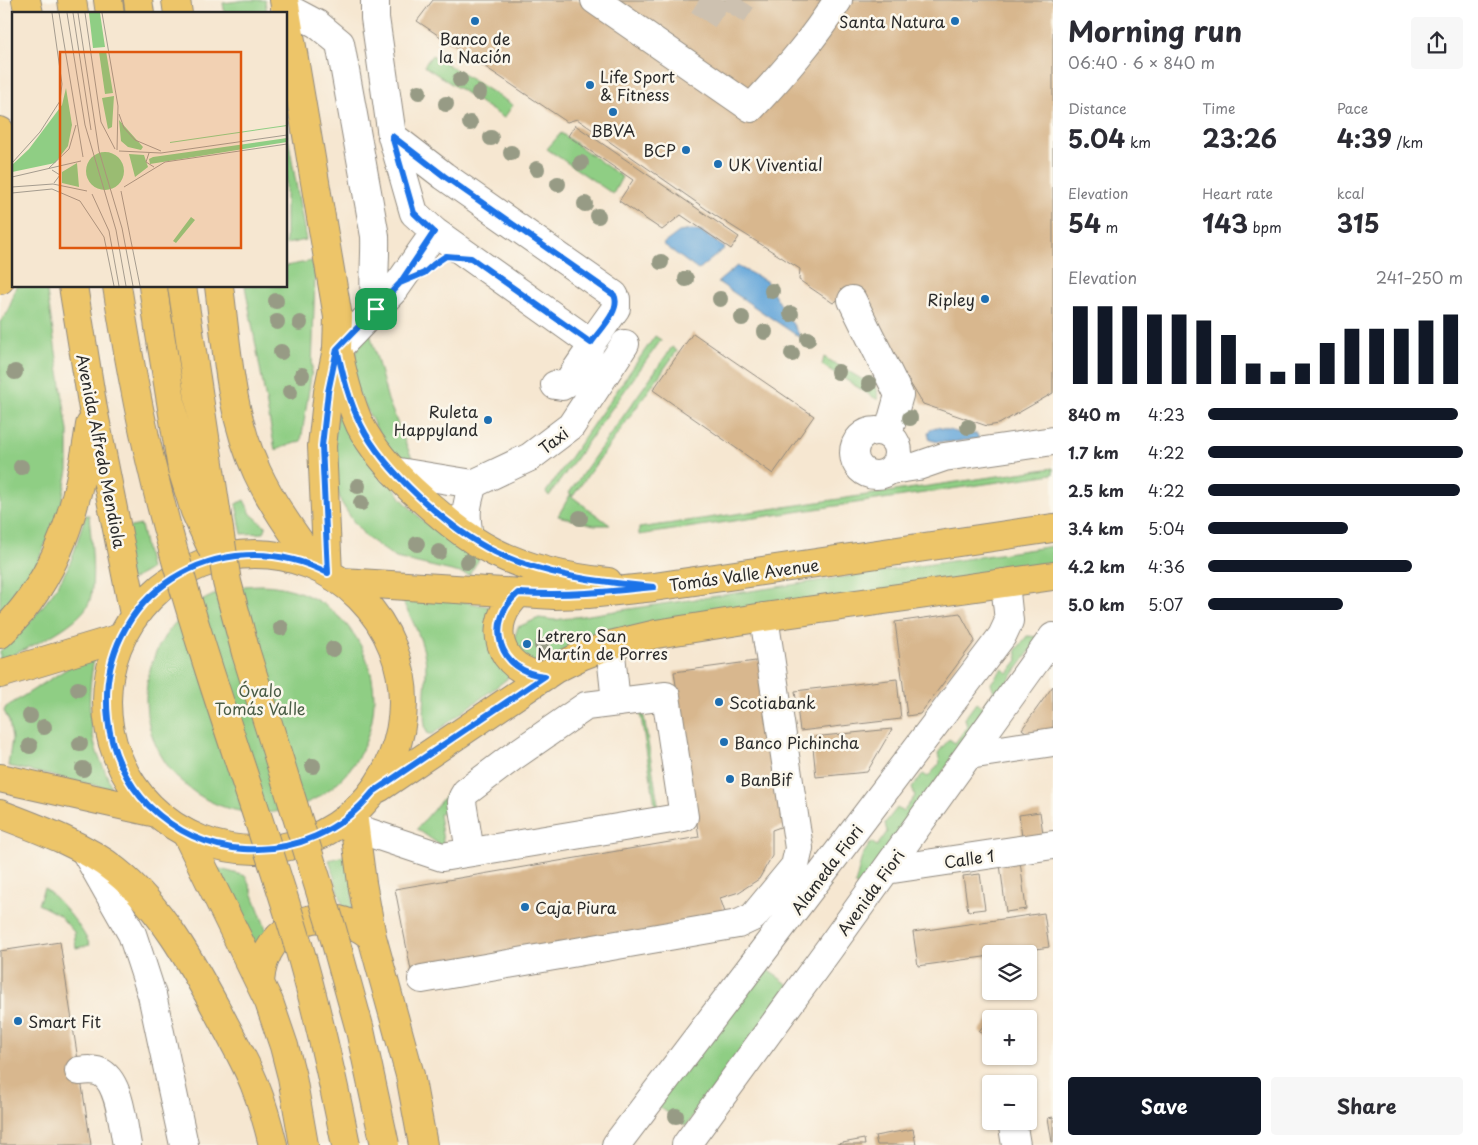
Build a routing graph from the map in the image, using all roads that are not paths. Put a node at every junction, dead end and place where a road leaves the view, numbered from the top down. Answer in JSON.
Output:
{"nodes":[{"id":1,"x":375,"y":0,"type":"edge"},
{"id":2,"x":595,"y":0,"type":"edge"},
{"id":3,"x":838,"y":0,"type":"edge"},
{"id":4,"x":284,"y":3,"type":"edge"},
{"id":5,"x":288,"y":26,"type":"edge"},
{"id":6,"x":0,"y":131,"type":"edge"},
{"id":7,"x":392,"y":136,"type":"junction"},
{"id":8,"x":434,"y":232,"type":"junction"},
{"id":9,"x":471,"y":258,"type":"junction"},
{"id":10,"x":0,"y":280,"type":"edge"},
{"id":11,"x":400,"y":283,"type":"junction"},
{"id":12,"x":73,"y":288,"type":"edge"},
{"id":13,"x":117,"y":288,"type":"edge"},
{"id":14,"x":153,"y":288,"type":"edge"},
{"id":15,"x":182,"y":288,"type":"edge"},
{"id":16,"x":219,"y":288,"type":"edge"},
{"id":17,"x":852,"y":300,"type":"dead end"},
{"id":18,"x":376,"y":309,"type":"junction"},
{"id":19,"x":591,"y":343,"type":"junction"},
{"id":20,"x":625,"y":344,"type":"dead end"},
{"id":21,"x":337,"y":349,"type":"junction"},
{"id":22,"x":555,"y":385,"type":"dead end"},
{"id":23,"x":93,"y":409,"type":"junction"},
{"id":24,"x":890,"y":435,"type":"junction"},
{"id":25,"x":1053,"y":440,"type":"edge"},
{"id":26,"x":944,"y":457,"type":"junction"},
{"id":27,"x":890,"y":470,"type":"junction"},
{"id":28,"x":392,"y":471,"type":"junction"},
{"id":29,"x":473,"y":484,"type":"junction"},
{"id":30,"x":1053,"y":528,"type":"edge"},
{"id":31,"x":469,"y":536,"type":"junction"},
{"id":32,"x":329,"y":574,"type":"junction"},
{"id":33,"x":1053,"y":576,"type":"edge"},
{"id":34,"x":227,"y":582,"type":"junction"},
{"id":35,"x":1005,"y":583,"type":"junction"},
{"id":36,"x":654,"y":587,"type":"junction"},
{"id":37,"x":518,"y":593,"type":"junction"},
{"id":38,"x":134,"y":614,"type":"junction"},
{"id":39,"x":764,"y":617,"type":"junction"},
{"id":40,"x":0,"y":634,"type":"edge"},
{"id":41,"x":1053,"y":637,"type":"edge"},
{"id":42,"x":120,"y":638,"type":"junction"},
{"id":43,"x":610,"y":645,"type":"junction"},
{"id":44,"x":0,"y":674,"type":"edge"},
{"id":45,"x":545,"y":676,"type":"junction"},
{"id":46,"x":616,"y":702,"type":"junction"},
{"id":47,"x":1053,"y":742,"type":"edge"},
{"id":48,"x":969,"y":754,"type":"junction"},
{"id":49,"x":0,"y":778,"type":"edge"},
{"id":50,"x":373,"y":792,"type":"junction"},
{"id":51,"x":157,"y":813,"type":"junction"},
{"id":52,"x":0,"y":814,"type":"edge"},
{"id":53,"x":354,"y":821,"type":"junction"},
{"id":54,"x":186,"y":833,"type":"junction"},
{"id":55,"x":1053,"y":846,"type":"edge"},
{"id":56,"x":85,"y":851,"type":"junction"},
{"id":57,"x":470,"y":852,"type":"junction"},
{"id":58,"x":886,"y":870,"type":"junction"},
{"id":59,"x":372,"y":937,"type":"junction"},
{"id":60,"x":422,"y":979,"type":"dead end"},
{"id":61,"x":260,"y":982,"type":"junction"},
{"id":62,"x":79,"y":1071,"type":"dead end"},
{"id":63,"x":1014,"y":1130,"type":"edge"},
{"id":64,"x":127,"y":1145,"type":"edge"},
{"id":65,"x":184,"y":1145,"type":"edge"},
{"id":66,"x":273,"y":1145,"type":"edge"},
{"id":67,"x":304,"y":1145,"type":"edge"},
{"id":68,"x":346,"y":1145,"type":"edge"},
{"id":69,"x":385,"y":1145,"type":"edge"},
{"id":70,"x":423,"y":1145,"type":"edge"},
{"id":71,"x":616,"y":1145,"type":"edge"},
{"id":72,"x":686,"y":1145,"type":"edge"},
{"id":73,"x":1016,"y":1145,"type":"edge"}],
"edges":[{"from":1,"to":7,"type":"street"},
{"from":2,"to":3,"type":"street"},
{"from":4,"to":18,"type":"street"},
{"from":5,"to":21,"type":"main road"},
{"from":6,"to":10,"type":"main road"},
{"from":7,"to":8,"type":"street"},
{"from":7,"to":19,"type":"street"},
{"from":8,"to":9,"type":"street"},
{"from":8,"to":11,"type":"street"},
{"from":9,"to":11,"type":"street"},
{"from":9,"to":19,"type":"street"},
{"from":11,"to":18,"type":"street"},
{"from":12,"to":23,"type":"main road","name":"Avenida Alfredo Mendiola"},
{"from":13,"to":68,"type":"main road","bridge":true},
{"from":14,"to":34,"type":"main road","bridge":true},
{"from":15,"to":34,"type":"main road","bridge":true},
{"from":16,"to":32,"type":"main road"},
{"from":17,"to":24,"type":"street"},
{"from":18,"to":21,"type":"street"},
{"from":19,"to":22,"type":"street"},
{"from":20,"to":29,"type":"street","name":"Taxi"},
{"from":21,"to":28,"type":"main road"},
{"from":21,"to":32,"type":"main road"},
{"from":23,"to":38,"type":"main road","name":"Avenida Alfredo Mendiola"},
{"from":23,"to":40,"type":"main road"},
{"from":24,"to":26,"type":"street"},
{"from":24,"to":27,"type":"street"},
{"from":24,"to":27,"type":"street"},
{"from":25,"to":26,"type":"street"},
{"from":26,"to":27,"type":"street"},
{"from":28,"to":29,"type":"street"},
{"from":28,"to":31,"type":"main road"},
{"from":29,"to":31,"type":"street"},
{"from":30,"to":36,"type":"main road","name":"Tomás Valle Avenue"},
{"from":31,"to":36,"type":"main road"},
{"from":32,"to":37,"type":"main road","name":"Tomás Valle Avenue"},
{"from":32,"to":38,"type":"main road"},
{"from":32,"to":50,"type":"main road"},
{"from":33,"to":35,"type":"main road"},
{"from":34,"to":69,"type":"main road","bridge":true},
{"from":35,"to":39,"type":"main road"},
{"from":35,"to":71,"type":"street","name":"Alameda Fiori"},
{"from":36,"to":37,"type":"main road","name":"Tomás Valle Avenue"},
{"from":37,"to":45,"type":"main road"},
{"from":38,"to":42,"type":"main road"},
{"from":39,"to":43,"type":"main road"},
{"from":39,"to":60,"type":"street"},
{"from":41,"to":48,"type":"street","name":"Avenida Fiori"},
{"from":42,"to":44,"type":"main road"},
{"from":42,"to":51,"type":"main road"},
{"from":43,"to":45,"type":"main road"},
{"from":43,"to":46,"type":"street"},
{"from":45,"to":50,"type":"main road"},
{"from":46,"to":57,"type":"street"},
{"from":46,"to":57,"type":"street"},
{"from":47,"to":48,"type":"street"},
{"from":48,"to":58,"type":"street","name":"Avenida Fiori"},
{"from":49,"to":51,"type":"main road"},
{"from":50,"to":53,"type":"main road"},
{"from":51,"to":54,"type":"main road"},
{"from":52,"to":56,"type":"main road"},
{"from":53,"to":54,"type":"main road"},
{"from":53,"to":57,"type":"street"},
{"from":53,"to":59,"type":"main road"},
{"from":54,"to":61,"type":"main road"},
{"from":55,"to":58,"type":"street","name":"Calle 1"},
{"from":56,"to":65,"type":"street"},
{"from":56,"to":66,"type":"main road"},
{"from":58,"to":72,"type":"street","name":"Avenida Fiori"},
{"from":59,"to":61,"type":"main road"},
{"from":59,"to":70,"type":"main road"},
{"from":61,"to":67,"type":"main road"},
{"from":62,"to":64,"type":"street"},
{"from":63,"to":73,"type":"street"}]}
